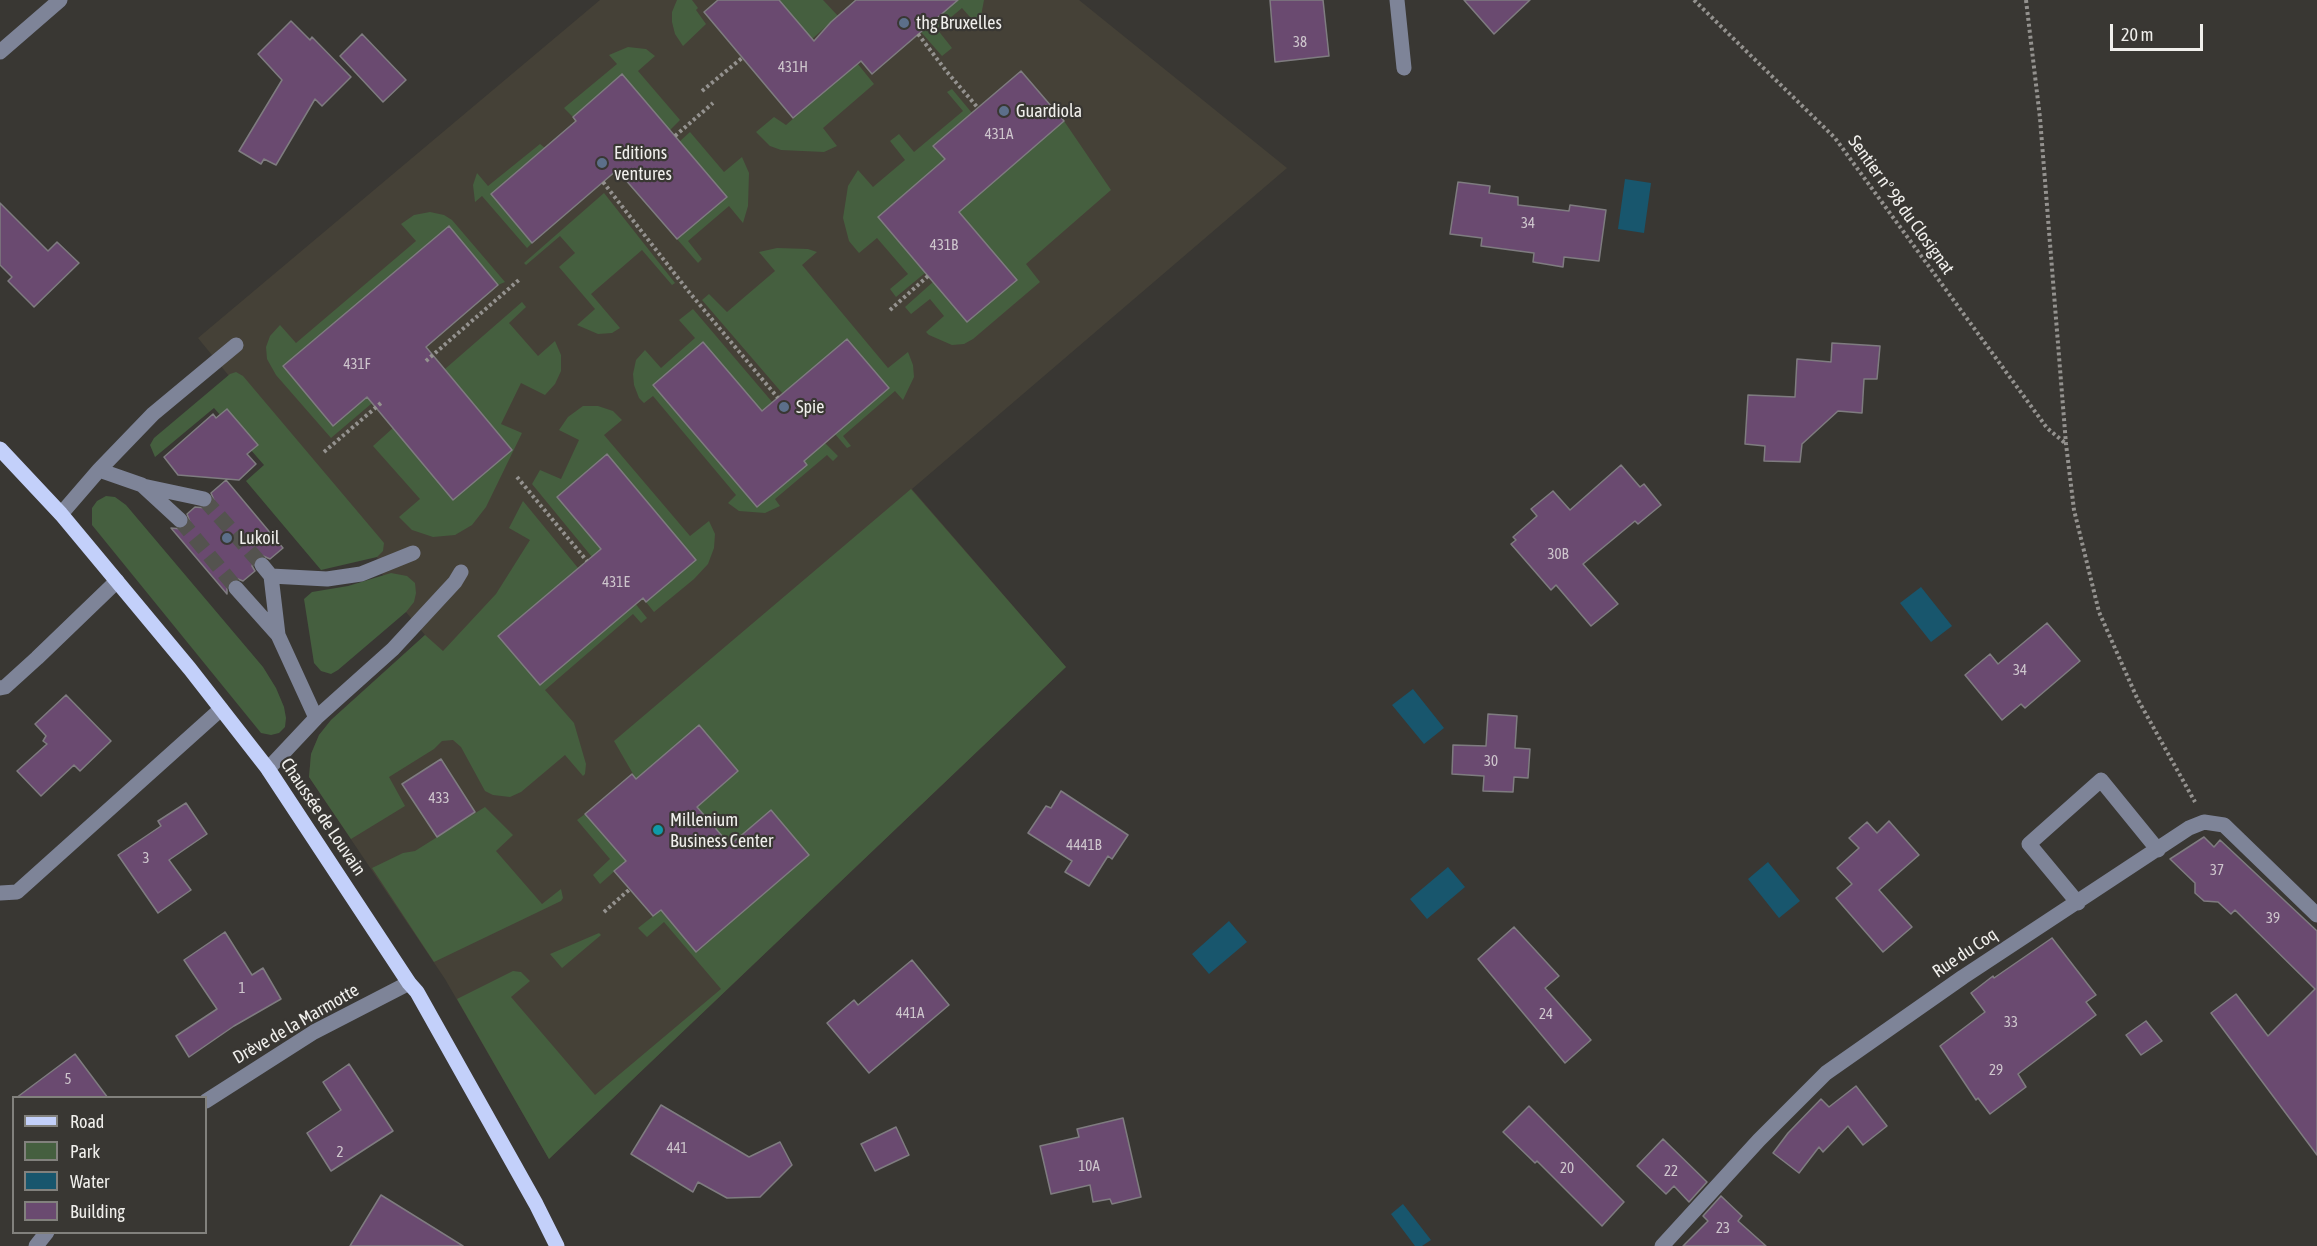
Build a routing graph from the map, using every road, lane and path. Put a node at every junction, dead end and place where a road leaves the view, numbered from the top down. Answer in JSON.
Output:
{"nodes":[{"id":1,"x":60,"y":0,"type":"edge"},
{"id":2,"x":1397,"y":0,"type":"edge"},
{"id":3,"x":1694,"y":0,"type":"edge"},
{"id":4,"x":2026,"y":0,"type":"edge"},
{"id":5,"x":918,"y":34,"type":"dead end"},
{"id":6,"x":0,"y":52,"type":"edge"},
{"id":7,"x":742,"y":58,"type":"dead end"},
{"id":8,"x":1404,"y":68,"type":"dead end"},
{"id":9,"x":702,"y":91,"type":"dead end"},
{"id":10,"x":713,"y":103,"type":"dead end"},
{"id":11,"x":978,"y":108,"type":"dead end"},
{"id":12,"x":675,"y":136,"type":"dead end"},
{"id":13,"x":603,"y":182,"type":"dead end"},
{"id":14,"x":928,"y":276,"type":"dead end"},
{"id":15,"x":520,"y":279,"type":"dead end"},
{"id":16,"x":890,"y":310,"type":"dead end"},
{"id":17,"x":236,"y":345,"type":"dead end"},
{"id":18,"x":426,"y":361,"type":"dead end"},
{"id":19,"x":778,"y":398,"type":"dead end"},
{"id":20,"x":381,"y":403,"type":"dead end"},
{"id":21,"x":2066,"y":444,"type":"junction"},
{"id":22,"x":0,"y":449,"type":"edge"},
{"id":23,"x":324,"y":452,"type":"dead end"},
{"id":24,"x":99,"y":470,"type":"junction"},
{"id":25,"x":516,"y":477,"type":"dead end"},
{"id":26,"x":142,"y":485,"type":"junction"},
{"id":27,"x":204,"y":499,"type":"tunnel mouth"},
{"id":28,"x":61,"y":514,"type":"junction"},
{"id":29,"x":180,"y":520,"type":"tunnel mouth"},
{"id":30,"x":413,"y":553,"type":"dead end"},
{"id":31,"x":587,"y":561,"type":"dead end"},
{"id":32,"x":462,"y":572,"type":"dead end"},
{"id":33,"x":117,"y":581,"type":"junction"},
{"id":34,"x":236,"y":588,"type":"tunnel mouth"},
{"id":35,"x":278,"y":635,"type":"junction"},
{"id":36,"x":0,"y":688,"type":"edge"},
{"id":37,"x":221,"y":709,"type":"junction"},
{"id":38,"x":316,"y":718,"type":"junction"},
{"id":39,"x":268,"y":769,"type":"junction"},
{"id":40,"x":2204,"y":822,"type":"junction"},
{"id":41,"x":2158,"y":850,"type":"junction"},
{"id":42,"x":630,"y":890,"type":"dead end"},
{"id":43,"x":0,"y":893,"type":"edge"},
{"id":44,"x":2078,"y":903,"type":"junction"},
{"id":45,"x":604,"y":912,"type":"dead end"},
{"id":46,"x":2317,"y":915,"type":"edge"},
{"id":47,"x":409,"y":983,"type":"junction"},
{"id":48,"x":207,"y":1100,"type":"edge"},
{"id":49,"x":46,"y":1234,"type":"edge"},
{"id":50,"x":36,"y":1246,"type":"edge"},
{"id":51,"x":557,"y":1246,"type":"edge"},
{"id":52,"x":1662,"y":1246,"type":"edge"}],
"edges":[{"from":1,"to":6,"type":"street"},
{"from":2,"to":8,"type":"street"},
{"from":3,"to":21,"type":"path","name":"Sentier n° 98 du Closignat"},
{"from":4,"to":21,"type":"path"},
{"from":5,"to":11,"type":"path"},
{"from":7,"to":9,"type":"path"},
{"from":10,"to":12,"type":"path"},
{"from":13,"to":19,"type":"path"},
{"from":14,"to":16,"type":"path"},
{"from":15,"to":18,"type":"path"},
{"from":17,"to":24,"type":"street"},
{"from":20,"to":23,"type":"path"},
{"from":21,"to":40,"type":"path"},
{"from":22,"to":28,"type":"main road","name":"Chaussée de Louvain"},
{"from":24,"to":26,"type":"street"},
{"from":24,"to":28,"type":"street"},
{"from":25,"to":31,"type":"path"},
{"from":26,"to":27,"type":"street"},
{"from":26,"to":29,"type":"street"},
{"from":28,"to":33,"type":"main road","name":"Chaussée de Louvain"},
{"from":30,"to":35,"type":"street"},
{"from":32,"to":38,"type":"street"},
{"from":33,"to":36,"type":"street"},
{"from":33,"to":37,"type":"main road","name":"Chaussée de Louvain"},
{"from":34,"to":35,"type":"street"},
{"from":35,"to":38,"type":"street"},
{"from":37,"to":39,"type":"main road","name":"Chaussée de Louvain"},
{"from":37,"to":43,"type":"street"},
{"from":38,"to":39,"type":"street"},
{"from":39,"to":47,"type":"main road","name":"Chaussée de Louvain"},
{"from":40,"to":41,"type":"street","name":"Rue du Coq"},
{"from":40,"to":46,"type":"street"},
{"from":41,"to":44,"type":"street","name":"Rue du Coq"},
{"from":41,"to":44,"type":"street"},
{"from":42,"to":45,"type":"path"},
{"from":44,"to":52,"type":"street","name":"Rue du Coq"},
{"from":47,"to":48,"type":"street","name":"Drève de la Marmotte"},
{"from":47,"to":51,"type":"main road","name":"Chaussée de Louvain"},
{"from":49,"to":50,"type":"street"}]}
